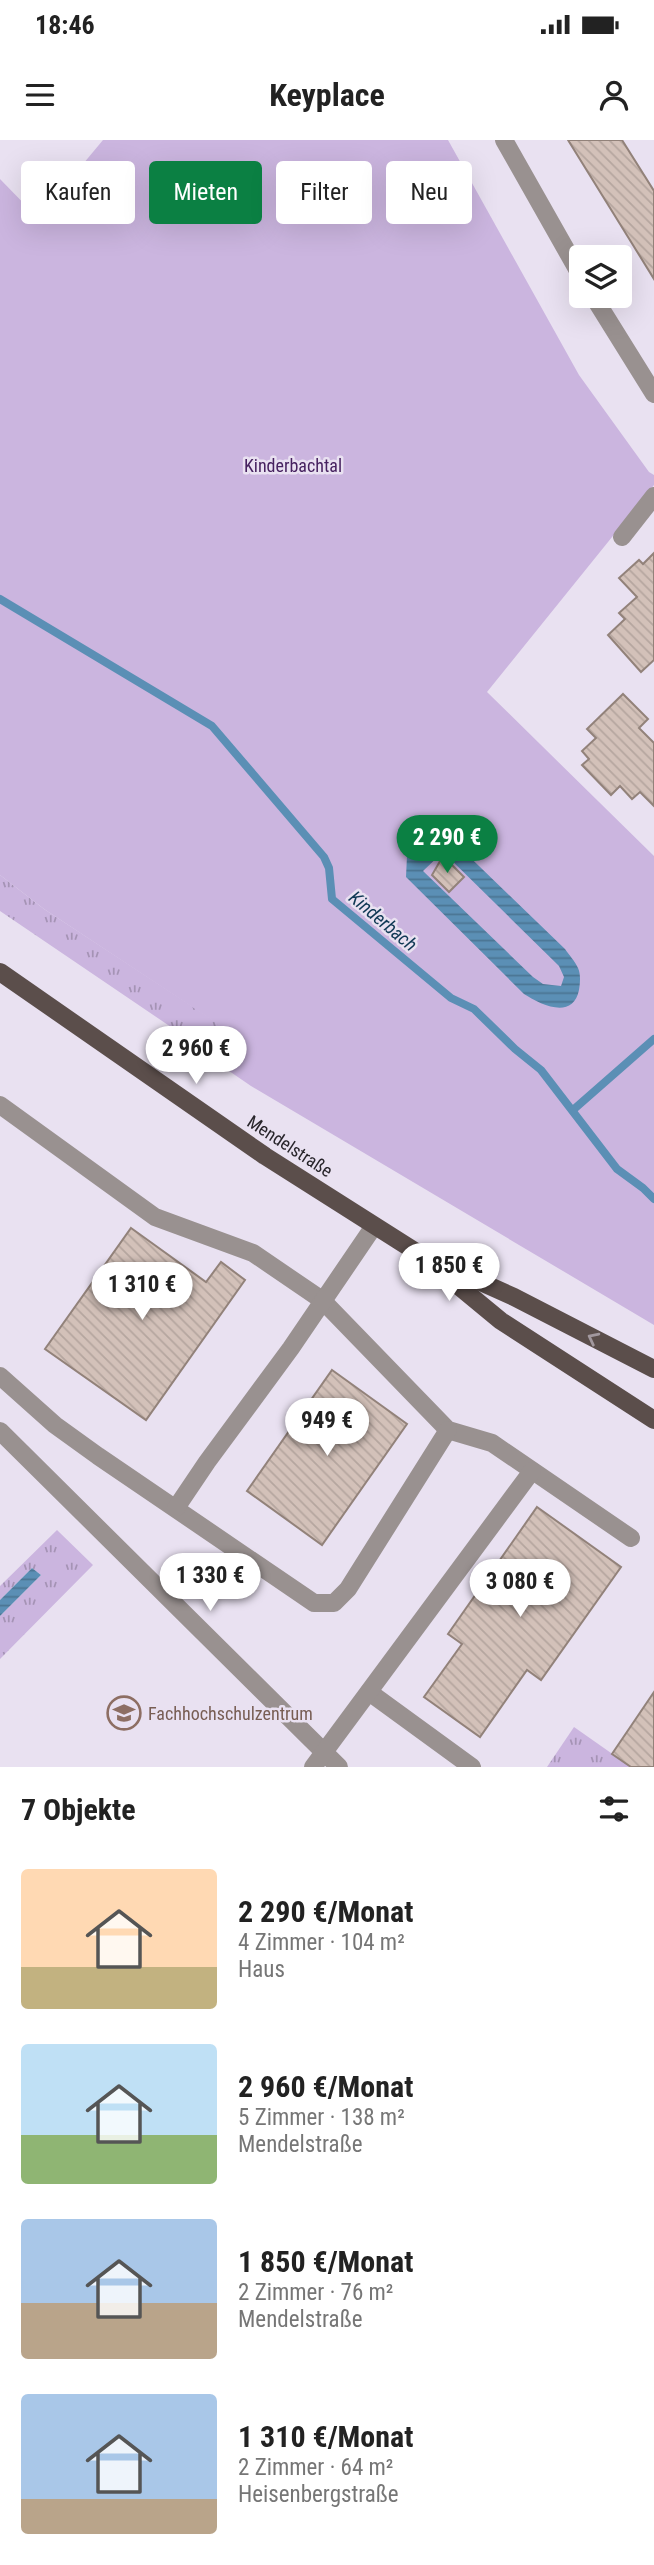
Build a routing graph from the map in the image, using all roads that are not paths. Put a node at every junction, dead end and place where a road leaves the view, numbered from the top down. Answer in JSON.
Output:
{"nodes":[{"id":1,"x":504,"y":140,"type":"edge"},
{"id":2,"x":569,"y":254,"type":"edge"},
{"id":3,"x":600,"y":308,"type":"edge"},
{"id":4,"x":654,"y":394,"type":"edge"},
{"id":5,"x":654,"y":496,"type":"edge"},
{"id":6,"x":621,"y":537,"type":"dead end"},
{"id":7,"x":0,"y":972,"type":"edge"},
{"id":8,"x":0,"y":1105,"type":"edge"},
{"id":9,"x":374,"y":1226,"type":"junction"},
{"id":10,"x":421,"y":1255,"type":"junction"},
{"id":11,"x":322,"y":1300,"type":"junction"},
{"id":12,"x":654,"y":1369,"type":"edge"},
{"id":13,"x":0,"y":1376,"type":"edge"},
{"id":14,"x":654,"y":1420,"type":"edge"},
{"id":15,"x":448,"y":1430,"type":"junction"},
{"id":16,"x":0,"y":1431,"type":"edge"},
{"id":17,"x":532,"y":1471,"type":"junction"},
{"id":18,"x":176,"y":1508,"type":"junction"},
{"id":19,"x":631,"y":1538,"type":"dead end"},
{"id":20,"x":369,"y":1692,"type":"junction"},
{"id":21,"x":318,"y":1759,"type":"edge"},
{"id":22,"x":339,"y":1767,"type":"edge"},
{"id":23,"x":472,"y":1767,"type":"edge"}],
"edges":[{"from":1,"to":2,"type":"street"},
{"from":3,"to":4,"type":"street"},
{"from":5,"to":6,"type":"street"},
{"from":7,"to":9,"type":"main road","name":"Mendelstraße"},
{"from":8,"to":11,"type":"street"},
{"from":9,"to":10,"type":"main road","name":"Mendelstraße"},
{"from":9,"to":11,"type":"street"},
{"from":12,"to":10,"type":"main road","name":"Mendelstraße","one_way":true},
{"from":10,"to":14,"type":"main road","name":"Mendelstraße"},
{"from":11,"to":15,"type":"street"},
{"from":11,"to":18,"type":"street"},
{"from":13,"to":18,"type":"street"},
{"from":15,"to":17,"type":"street"},
{"from":15,"to":18,"type":"street"},
{"from":16,"to":21,"type":"street"},
{"from":17,"to":19,"type":"street"},
{"from":17,"to":20,"type":"street"},
{"from":20,"to":21,"type":"street"},
{"from":20,"to":23,"type":"street"},
{"from":21,"to":22,"type":"street"}]}
